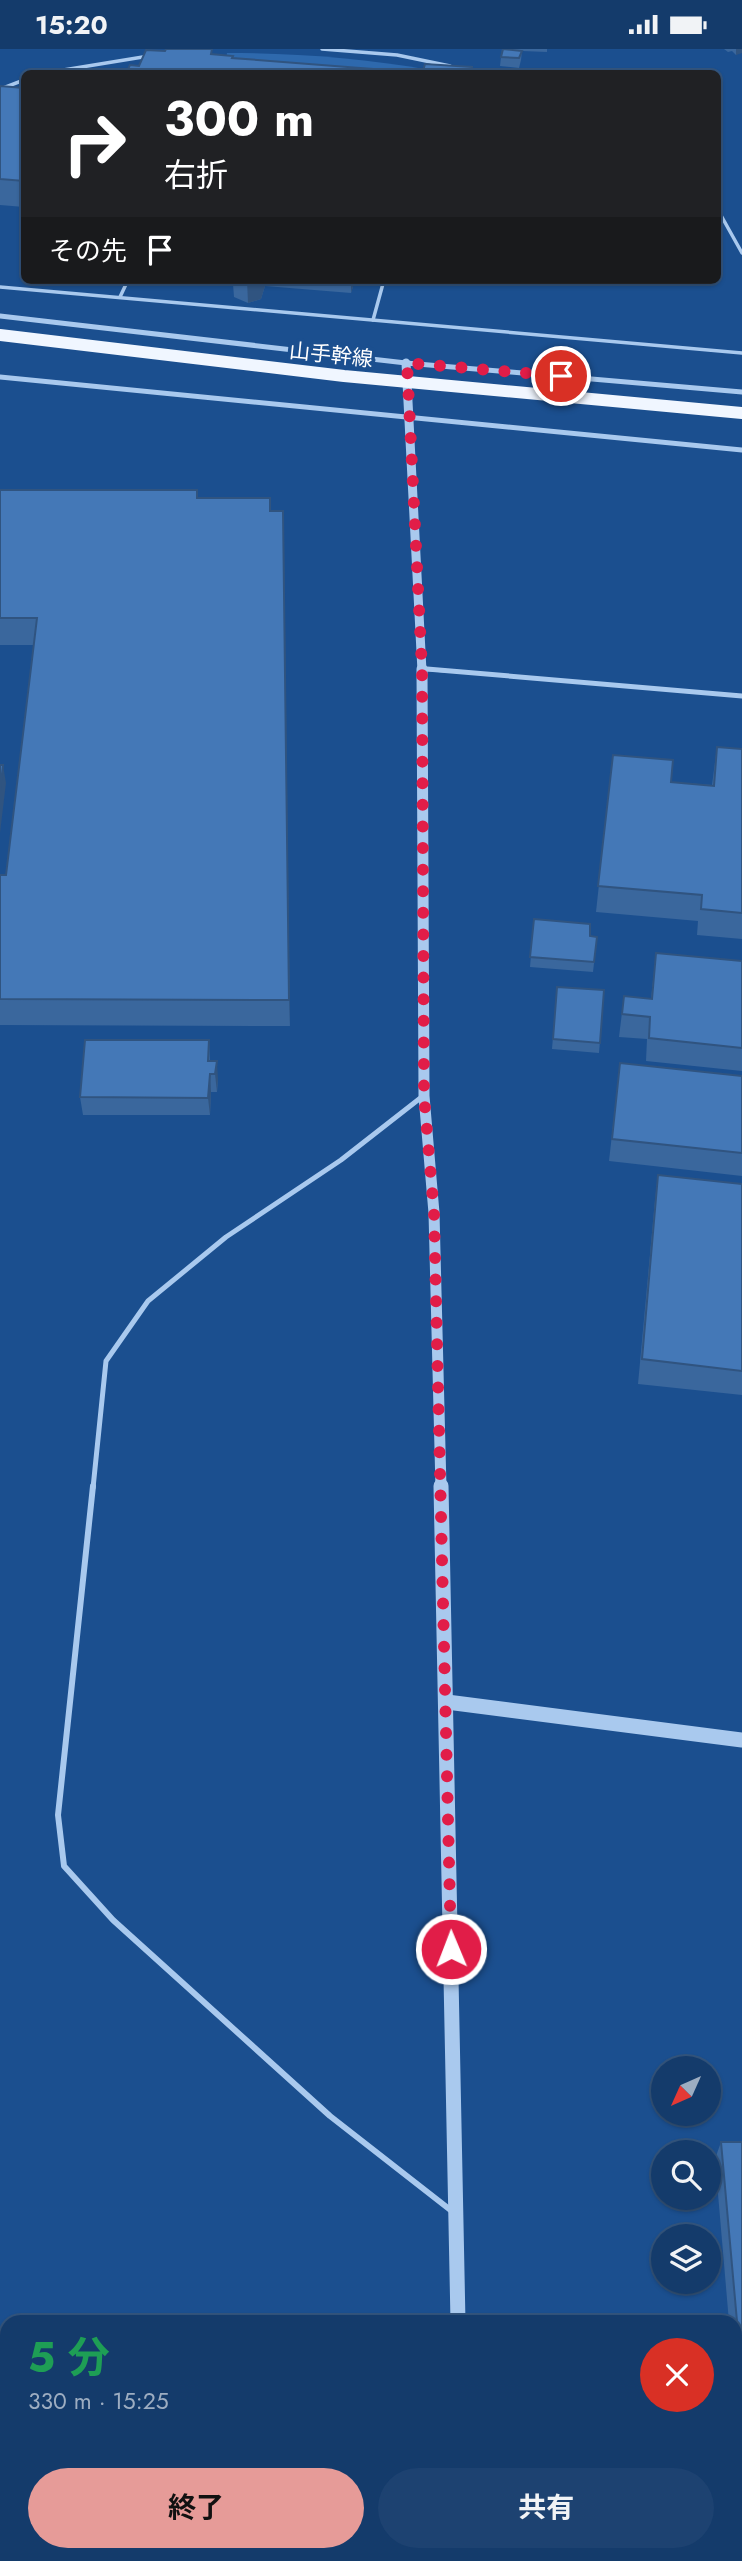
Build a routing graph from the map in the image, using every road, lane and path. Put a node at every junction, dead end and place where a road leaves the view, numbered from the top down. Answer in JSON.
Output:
{"nodes":[{"id":1,"x":322,"y":49,"type":"edge"},
{"id":2,"x":160,"y":57,"type":"edge"},
{"id":3,"x":64,"y":70,"type":"edge"},
{"id":4,"x":464,"y":70,"type":"edge"},
{"id":5,"x":21,"y":82,"type":"edge"},
{"id":6,"x":0,"y":89,"type":"edge"},
{"id":7,"x":721,"y":215,"type":"edge"},
{"id":8,"x":742,"y":253,"type":"edge"},
{"id":9,"x":126,"y":284,"type":"edge"},
{"id":10,"x":383,"y":284,"type":"edge"},
{"id":11,"x":0,"y":287,"type":"edge"},
{"id":12,"x":120,"y":297,"type":"junction"},
{"id":13,"x":0,"y":316,"type":"edge"},
{"id":14,"x":373,"y":320,"type":"junction"},
{"id":15,"x":0,"y":335,"type":"edge"},
{"id":16,"x":742,"y":353,"type":"edge"},
{"id":17,"x":407,"y":363,"type":"junction"},
{"id":18,"x":0,"y":377,"type":"edge"},
{"id":19,"x":742,"y":392,"type":"edge"},
{"id":20,"x":742,"y":413,"type":"edge"},
{"id":21,"x":409,"y":418,"type":"junction"},
{"id":22,"x":742,"y":450,"type":"edge"},
{"id":23,"x":422,"y":669,"type":"junction"},
{"id":24,"x":742,"y":696,"type":"edge"},
{"id":25,"x":424,"y":1096,"type":"junction"},
{"id":26,"x":447,"y":1702,"type":"junction"},
{"id":27,"x":742,"y":1740,"type":"edge"},
{"id":28,"x":456,"y":2214,"type":"junction"},
{"id":29,"x":458,"y":2315,"type":"edge"}],
"edges":[{"from":1,"to":4,"type":"lane"},
{"from":2,"to":3,"type":"lane"},
{"from":5,"to":6,"type":"lane"},
{"from":7,"to":8,"type":"lane"},
{"from":9,"to":12,"type":"lane"},
{"from":10,"to":14,"type":"lane"},
{"from":11,"to":12,"type":"lane"},
{"from":12,"to":14,"type":"lane"},
{"from":13,"to":17,"type":"street"},
{"from":14,"to":16,"type":"lane"},
{"from":15,"to":20,"type":"main road","name":"山手幹線","bridge":true},
{"from":17,"to":19,"type":"street"},
{"from":17,"to":21,"type":"street"},
{"from":18,"to":21,"type":"street"},
{"from":21,"to":22,"type":"street"},
{"from":21,"to":23,"type":"street"},
{"from":23,"to":24,"type":"lane"},
{"from":23,"to":25,"type":"street"},
{"from":25,"to":26,"type":"street"},
{"from":25,"to":28,"type":"lane"},
{"from":26,"to":27,"type":"street"},
{"from":26,"to":28,"type":"street"},
{"from":28,"to":29,"type":"street"}]}
